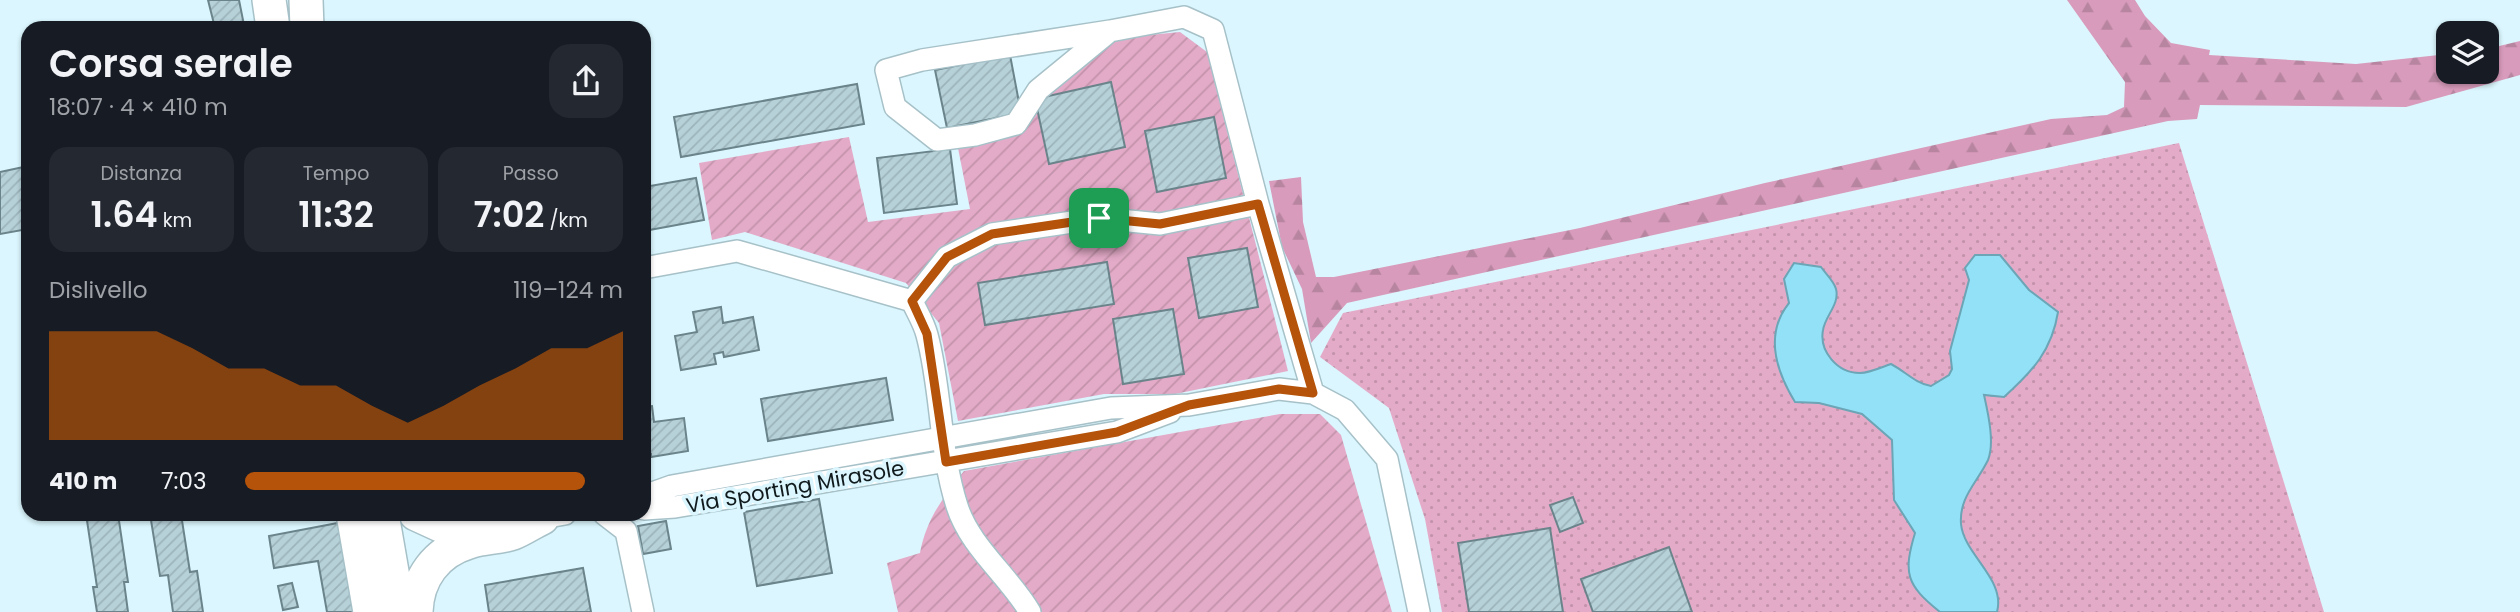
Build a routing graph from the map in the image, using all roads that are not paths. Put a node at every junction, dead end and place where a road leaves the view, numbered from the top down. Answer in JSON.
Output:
{"nodes":[{"id":1,"x":269,"y":0,"type":"edge"},
{"id":2,"x":306,"y":0,"type":"edge"},
{"id":3,"x":272,"y":21,"type":"edge"},
{"id":4,"x":307,"y":21,"type":"edge"},
{"id":5,"x":1110,"y":31,"type":"junction"},
{"id":6,"x":1258,"y":204,"type":"junction"},
{"id":7,"x":651,"y":267,"type":"edge"},
{"id":8,"x":912,"y":301,"type":"junction"},
{"id":9,"x":1313,"y":393,"type":"junction"},
{"id":10,"x":1189,"y":405,"type":"junction"},
{"id":11,"x":944,"y":438,"type":"junction"},
{"id":12,"x":946,"y":462,"type":"junction"},
{"id":13,"x":651,"y":494,"type":"edge"},
{"id":14,"x":651,"y":509,"type":"edge"},
{"id":15,"x":354,"y":521,"type":"edge"},
{"id":16,"x":383,"y":521,"type":"edge"},
{"id":17,"x":431,"y":521,"type":"edge"},
{"id":18,"x":482,"y":521,"type":"edge"},
{"id":19,"x":542,"y":521,"type":"edge"},
{"id":20,"x":613,"y":521,"type":"edge"},
{"id":21,"x":370,"y":612,"type":"edge"},
{"id":22,"x":399,"y":612,"type":"edge"},
{"id":23,"x":416,"y":612,"type":"edge"},
{"id":24,"x":643,"y":612,"type":"edge"},
{"id":25,"x":1030,"y":612,"type":"edge"},
{"id":26,"x":1419,"y":612,"type":"edge"}],
"edges":[{"from":1,"to":3,"type":"main road"},
{"from":2,"to":4,"type":"main road"},
{"from":5,"to":5,"type":"street"},
{"from":5,"to":6,"type":"street"},
{"from":6,"to":8,"type":"street"},
{"from":6,"to":9,"type":"street"},
{"from":7,"to":8,"type":"street"},
{"from":8,"to":11,"type":"street"},
{"from":9,"to":10,"type":"street","name":"Via Sporting Mirasole"},
{"from":9,"to":26,"type":"street","name":"Via Sporting Mirasole"},
{"from":10,"to":11,"type":"street","name":"Via Sporting Mirasole"},
{"from":10,"to":12,"type":"street","name":"Via Sporting Mirasole"},
{"from":11,"to":12,"type":"street"},
{"from":11,"to":13,"type":"street","name":"Via Sporting Mirasole"},
{"from":12,"to":14,"type":"street","name":"Via Sporting Mirasole"},
{"from":12,"to":25,"type":"street"},
{"from":15,"to":21,"type":"main road"},
{"from":16,"to":22,"type":"main road"},
{"from":17,"to":18,"type":"main road"},
{"from":19,"to":23,"type":"main road"},
{"from":20,"to":24,"type":"street"}]}
